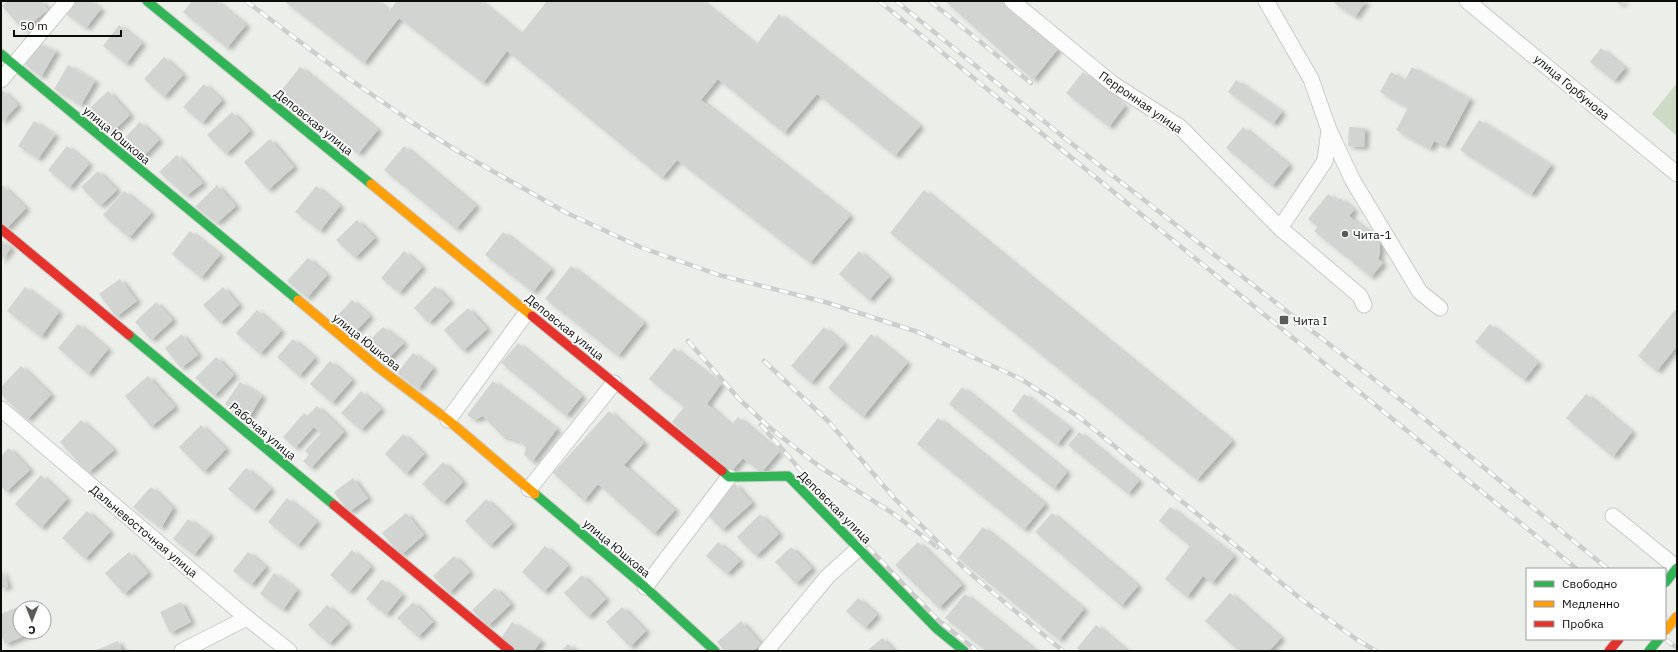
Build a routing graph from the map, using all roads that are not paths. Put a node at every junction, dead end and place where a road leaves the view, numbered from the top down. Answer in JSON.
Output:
{"nodes":[{"id":1,"x":67,"y":1,"type":"edge"},
{"id":2,"x":147,"y":1,"type":"edge"},
{"id":3,"x":1012,"y":1,"type":"edge"},
{"id":4,"x":1266,"y":1,"type":"edge"},
{"id":5,"x":1467,"y":1,"type":"edge"},
{"id":6,"x":1,"y":54,"type":"edge"},
{"id":7,"x":13,"y":65,"type":"junction"},
{"id":8,"x":1,"y":80,"type":"edge"},
{"id":9,"x":1329,"y":130,"type":"junction"},
{"id":10,"x":1677,"y":174,"type":"edge"},
{"id":11,"x":1,"y":228,"type":"edge"},
{"id":12,"x":1280,"y":228,"type":"junction"},
{"id":13,"x":1364,"y":306,"type":"dead end"},
{"id":14,"x":1440,"y":308,"type":"dead end"},
{"id":15,"x":527,"y":312,"type":"junction"},
{"id":16,"x":614,"y":383,"type":"junction"},
{"id":17,"x":1,"y":409,"type":"edge"},
{"id":18,"x":448,"y":420,"type":"junction"},
{"id":19,"x":729,"y":477,"type":"junction"},
{"id":20,"x":528,"y":490,"type":"junction"},
{"id":21,"x":1613,"y":516,"type":"dead end"},
{"id":22,"x":860,"y":548,"type":"junction"},
{"id":23,"x":1677,"y":568,"type":"edge"},
{"id":24,"x":1666,"y":582,"type":"edge"},
{"id":25,"x":645,"y":587,"type":"junction"},
{"id":26,"x":1677,"y":616,"type":"edge"},
{"id":27,"x":247,"y":618,"type":"junction"},
{"id":28,"x":1666,"y":630,"type":"edge"},
{"id":29,"x":1618,"y":640,"type":"edge"},
{"id":30,"x":1657,"y":640,"type":"edge"},
{"id":31,"x":182,"y":651,"type":"edge"},
{"id":32,"x":289,"y":651,"type":"edge"},
{"id":33,"x":510,"y":651,"type":"edge"},
{"id":34,"x":715,"y":651,"type":"edge"},
{"id":35,"x":766,"y":651,"type":"edge"},
{"id":36,"x":964,"y":651,"type":"edge"},
{"id":37,"x":1609,"y":651,"type":"edge"},
{"id":38,"x":1649,"y":651,"type":"edge"}],
"edges":[{"from":1,"to":7,"type":"street"},
{"from":2,"to":15,"type":"street","name":"Деповская улица"},
{"from":3,"to":12,"type":"street","name":"Перронная улица"},
{"from":4,"to":9,"type":"street"},
{"from":5,"to":10,"type":"street","name":"улица Горбунова"},
{"from":6,"to":7,"type":"street","name":"улица Юшкова"},
{"from":7,"to":8,"type":"street"},
{"from":7,"to":18,"type":"street","name":"улица Юшкова"},
{"from":9,"to":12,"type":"street"},
{"from":9,"to":14,"type":"street"},
{"from":11,"to":33,"type":"street","name":"Рабочая улица"},
{"from":12,"to":13,"type":"street","name":"Перронная улица"},
{"from":15,"to":16,"type":"street","name":"Деповская улица"},
{"from":15,"to":18,"type":"street"},
{"from":16,"to":19,"type":"street","name":"Деповская улица"},
{"from":16,"to":20,"type":"street"},
{"from":17,"to":27,"type":"street","name":"Дальневосточная улица"},
{"from":18,"to":20,"type":"street","name":"улица Юшкова"},
{"from":19,"to":22,"type":"street","name":"Деповская улица"},
{"from":19,"to":25,"type":"street"},
{"from":20,"to":25,"type":"street","name":"улица Юшкова"},
{"from":21,"to":23,"type":"street"},
{"from":22,"to":35,"type":"street"},
{"from":22,"to":36,"type":"street","name":"Деповская улица"},
{"from":23,"to":24,"type":"street","bridge":true},
{"from":25,"to":34,"type":"street","name":"улица Юшкова"},
{"from":26,"to":28,"type":"street","bridge":true},
{"from":27,"to":31,"type":"street"},
{"from":27,"to":32,"type":"street","name":"Дальневосточная улица"},
{"from":29,"to":37,"type":"street"},
{"from":30,"to":38,"type":"street"}]}
